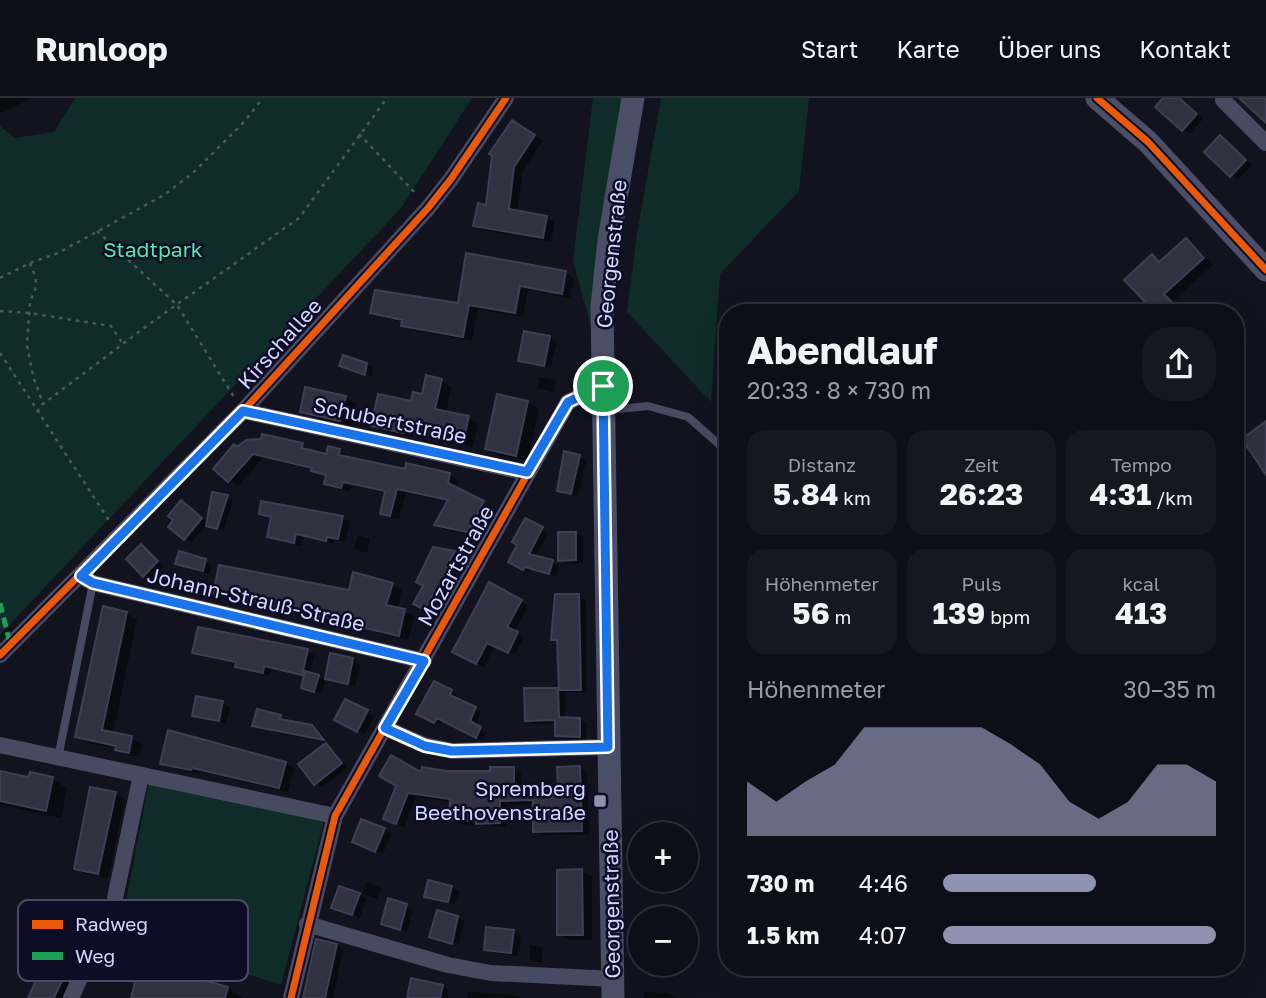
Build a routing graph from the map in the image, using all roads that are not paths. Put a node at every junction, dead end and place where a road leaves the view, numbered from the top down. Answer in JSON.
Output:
{"nodes":[{"id":1,"x":506,"y":98,"type":"edge"},
{"id":2,"x":632,"y":98,"type":"edge"},
{"id":3,"x":1097,"y":98,"type":"edge"},
{"id":4,"x":1224,"y":99,"type":"edge"},
{"id":5,"x":1266,"y":143,"type":"edge"},
{"id":6,"x":1266,"y":271,"type":"edge"},
{"id":7,"x":603,"y":386,"type":"junction"},
{"id":8,"x":604,"y":410,"type":"junction"},
{"id":9,"x":243,"y":411,"type":"junction"},
{"id":10,"x":719,"y":444,"type":"edge"},
{"id":11,"x":527,"y":472,"type":"junction"},
{"id":12,"x":87,"y":580,"type":"junction"},
{"id":13,"x":0,"y":655,"type":"edge"},
{"id":14,"x":424,"y":661,"type":"junction"},
{"id":15,"x":385,"y":728,"type":"junction"},
{"id":16,"x":0,"y":745,"type":"edge"},
{"id":17,"x":608,"y":747,"type":"junction"},
{"id":18,"x":58,"y":758,"type":"junction"},
{"id":19,"x":141,"y":775,"type":"junction"},
{"id":20,"x":335,"y":816,"type":"junction"},
{"id":21,"x":115,"y":900,"type":"edge"},
{"id":22,"x":307,"y":924,"type":"junction"},
{"id":23,"x":79,"y":981,"type":"edge"},
{"id":24,"x":613,"y":988,"type":"edge"},
{"id":25,"x":71,"y":998,"type":"edge"},
{"id":26,"x":290,"y":998,"type":"edge"}],
"edges":[{"from":1,"to":9,"type":"street","name":"Kirschallee"},
{"from":2,"to":7,"type":"main road","name":"Georgenstraße"},
{"from":3,"to":6,"type":"main road"},
{"from":4,"to":5,"type":"street"},
{"from":7,"to":8,"type":"main road","name":"Georgenstraße"},
{"from":7,"to":11,"type":"street","name":"Mozartstraße"},
{"from":8,"to":10,"type":"lane"},
{"from":8,"to":17,"type":"main road","name":"Georgenstraße"},
{"from":9,"to":11,"type":"street","name":"Schubertstraße"},
{"from":9,"to":12,"type":"street","name":"Kirschallee"},
{"from":11,"to":14,"type":"street","name":"Mozartstraße"},
{"from":12,"to":13,"type":"street","name":"Kirschallee"},
{"from":12,"to":14,"type":"street","name":"Johann-Strauß-Straße"},
{"from":12,"to":18,"type":"lane"},
{"from":14,"to":15,"type":"street","name":"Mozartstraße"},
{"from":15,"to":17,"type":"street"},
{"from":15,"to":20,"type":"street","name":"Mozartstraße"},
{"from":16,"to":18,"type":"street"},
{"from":17,"to":24,"type":"main road","name":"Georgenstraße"},
{"from":18,"to":19,"type":"street"},
{"from":19,"to":20,"type":"street"},
{"from":19,"to":21,"type":"street"},
{"from":20,"to":22,"type":"street","name":"Mozartstraße"},
{"from":22,"to":24,"type":"street"},
{"from":22,"to":26,"type":"street","name":"Mozartstraße"},
{"from":23,"to":25,"type":"street"}]}
